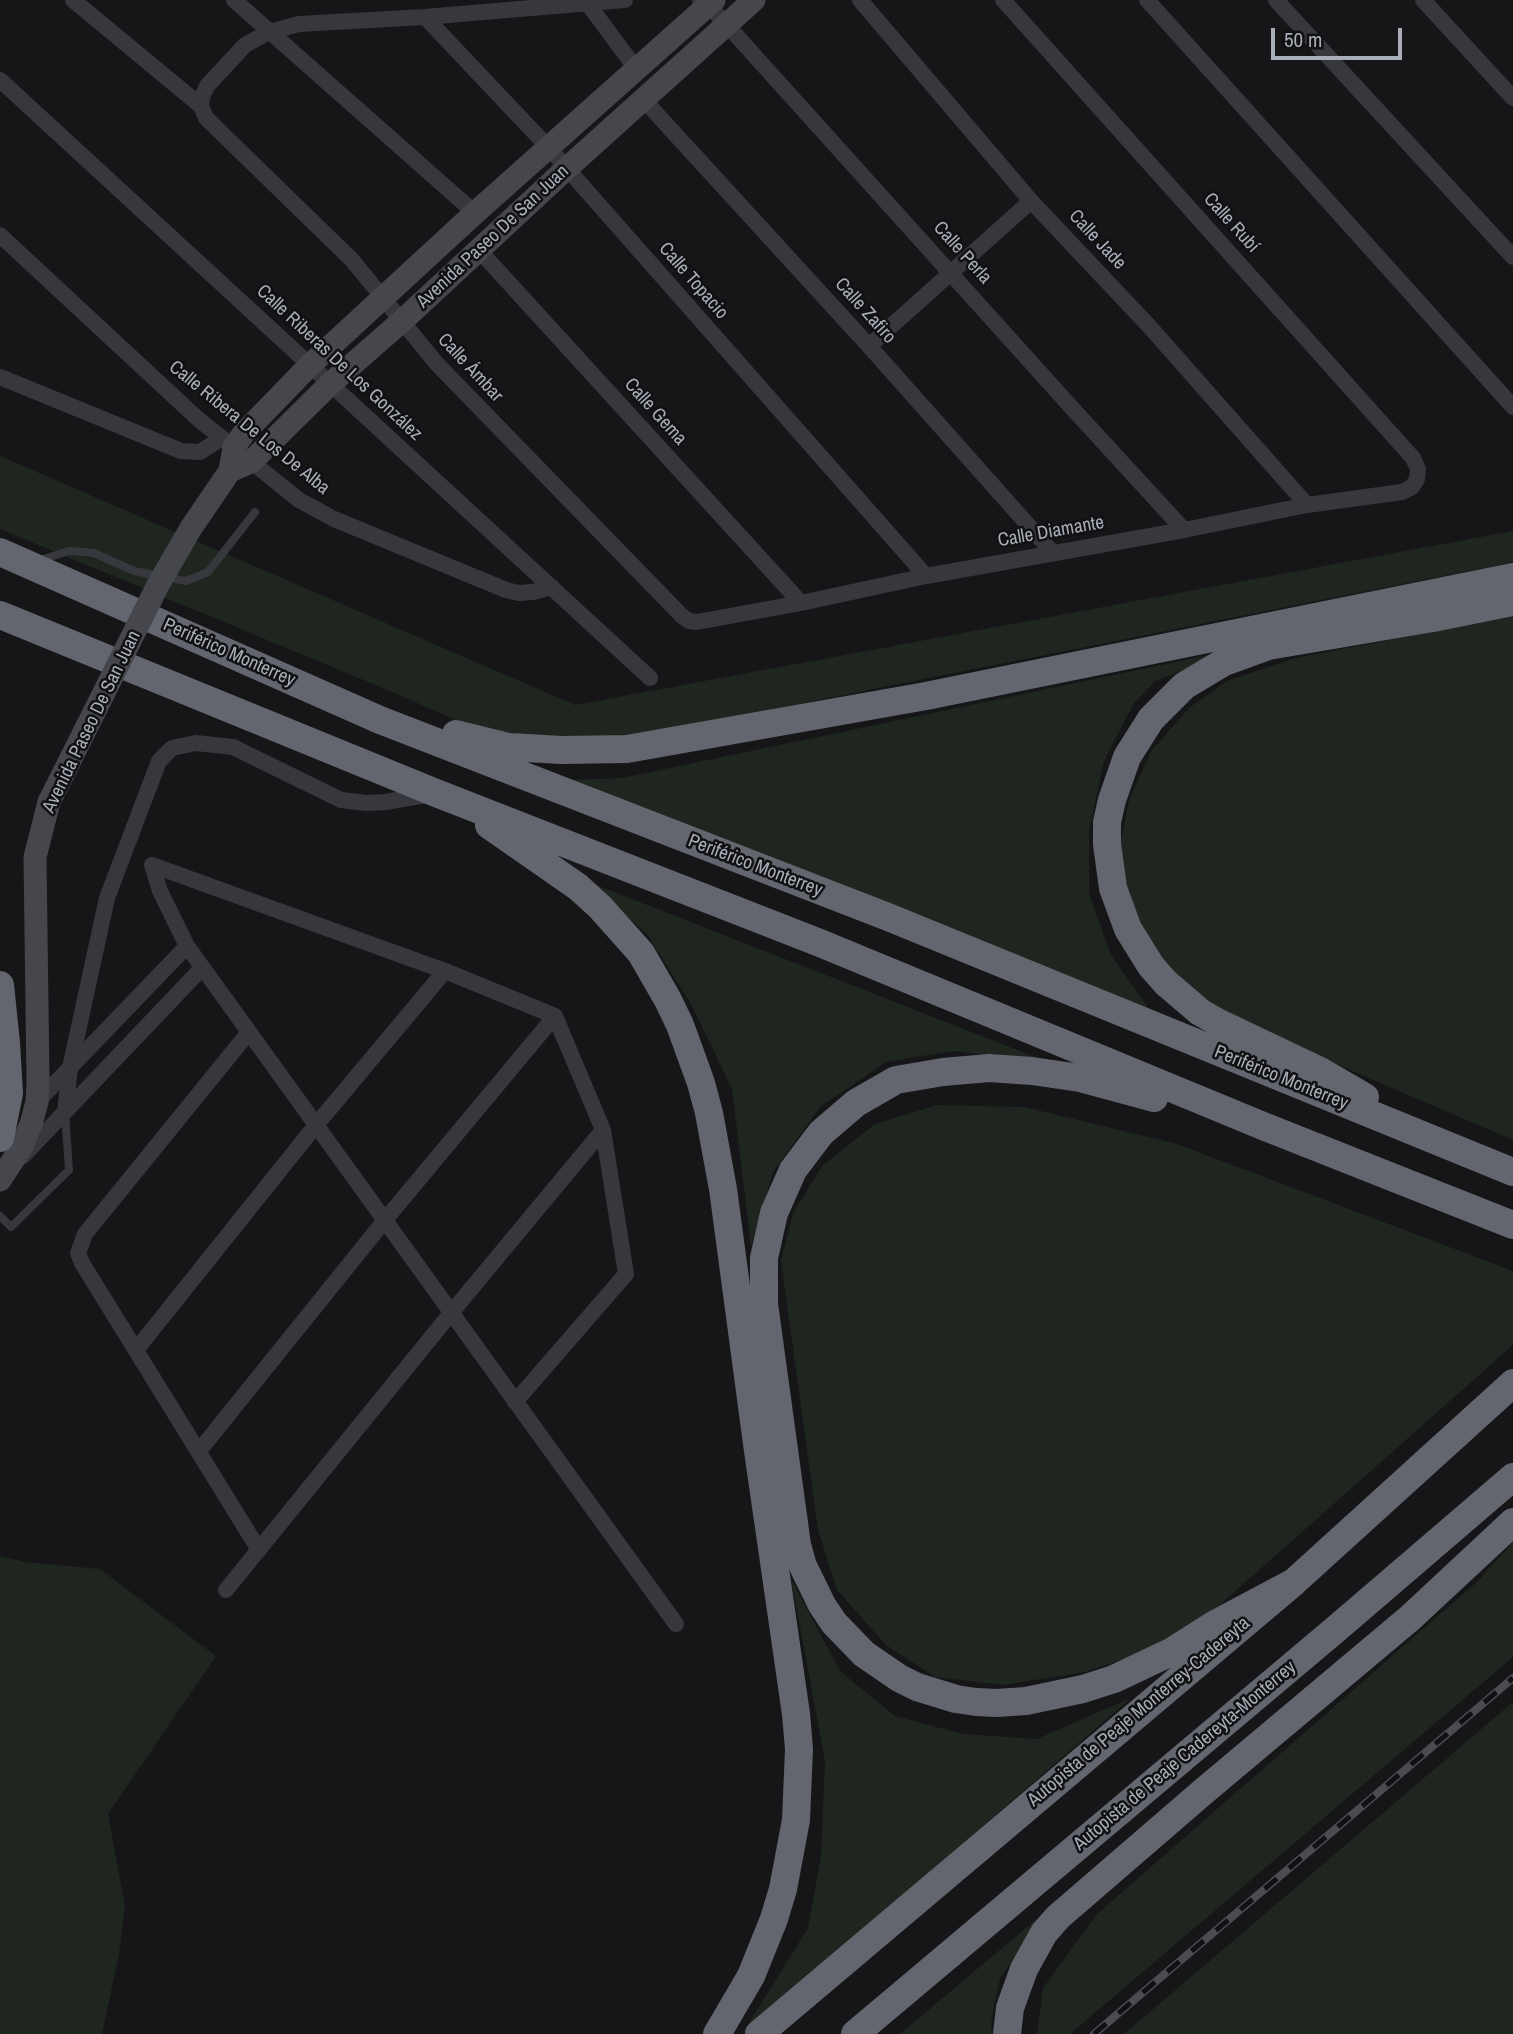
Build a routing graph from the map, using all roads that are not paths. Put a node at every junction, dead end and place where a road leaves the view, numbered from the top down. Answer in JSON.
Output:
{"nodes":[{"id":1,"x":73,"y":0,"type":"edge"},
{"id":2,"x":234,"y":0,"type":"edge"},
{"id":3,"x":625,"y":0,"type":"edge"},
{"id":4,"x":754,"y":0,"type":"edge"},
{"id":5,"x":860,"y":0,"type":"edge"},
{"id":6,"x":1003,"y":0,"type":"edge"},
{"id":7,"x":1147,"y":0,"type":"edge"},
{"id":8,"x":1276,"y":0,"type":"edge"},
{"id":9,"x":1423,"y":0,"type":"edge"},
{"id":10,"x":707,"y":2,"type":"edge"},
{"id":11,"x":588,"y":4,"type":"junction"},
{"id":12,"x":425,"y":17,"type":"junction"},
{"id":13,"x":726,"y":24,"type":"junction"},
{"id":14,"x":269,"y":32,"type":"junction"},
{"id":15,"x":637,"y":70,"type":"junction"},
{"id":16,"x":0,"y":80,"type":"edge"},
{"id":17,"x":1513,"y":98,"type":"edge"},
{"id":18,"x":643,"y":99,"type":"junction"},
{"id":19,"x":201,"y":106,"type":"junction"},
{"id":20,"x":549,"y":148,"type":"junction"},
{"id":21,"x":566,"y":169,"type":"junction"},
{"id":22,"x":1031,"y":201,"type":"junction"},
{"id":23,"x":475,"y":213,"type":"junction"},
{"id":24,"x":0,"y":236,"type":"edge"},
{"id":25,"x":478,"y":249,"type":"junction"},
{"id":26,"x":1513,"y":257,"type":"edge"},
{"id":27,"x":952,"y":273,"type":"junction"},
{"id":28,"x":383,"y":298,"type":"junction"},
{"id":29,"x":402,"y":321,"type":"junction"},
{"id":30,"x":869,"y":346,"type":"junction"},
{"id":31,"x":310,"y":365,"type":"junction"},
{"id":32,"x":0,"y":377,"type":"edge"},
{"id":33,"x":330,"y":384,"type":"junction"},
{"id":34,"x":1513,"y":407,"type":"edge"},
{"id":35,"x":235,"y":449,"type":"junction"},
{"id":36,"x":1417,"y":479,"type":"joint"},
{"id":37,"x":1307,"y":505,"type":"junction"},
{"id":38,"x":255,"y":512,"type":"dead end"},
{"id":39,"x":1184,"y":530,"type":"junction"},
{"id":40,"x":0,"y":552,"type":"edge"},
{"id":41,"x":1053,"y":552,"type":"junction"},
{"id":42,"x":27,"y":564,"type":"junction"},
{"id":43,"x":926,"y":576,"type":"junction"},
{"id":44,"x":1513,"y":577,"type":"edge"},
{"id":45,"x":552,"y":587,"type":"junction"},
{"id":46,"x":1513,"y":602,"type":"edge"},
{"id":47,"x":801,"y":603,"type":"junction"},
{"id":48,"x":0,"y":615,"type":"edge"},
{"id":49,"x":689,"y":621,"type":"joint"},
{"id":50,"x":650,"y":678,"type":"dead end"},
{"id":51,"x":380,"y":720,"type":"junction"},
{"id":52,"x":441,"y":795,"type":"junction"},
{"id":53,"x":187,"y":946,"type":"junction"},
{"id":54,"x":202,"y":968,"type":"junction"},
{"id":55,"x":445,"y":971,"type":"junction"},
{"id":56,"x":0,"y":985,"type":"edge"},
{"id":57,"x":555,"y":1016,"type":"junction"},
{"id":58,"x":249,"y":1032,"type":"junction"},
{"id":59,"x":71,"y":1068,"type":"junction"},
{"id":60,"x":38,"y":1091,"type":"junction"},
{"id":61,"x":65,"y":1112,"type":"junction"},
{"id":62,"x":316,"y":1125,"type":"junction"},
{"id":63,"x":1263,"y":1126,"type":"junction"},
{"id":64,"x":603,"y":1130,"type":"junction"},
{"id":65,"x":1416,"y":1133,"type":"junction"},
{"id":66,"x":0,"y":1138,"type":"edge"},
{"id":67,"x":0,"y":1146,"type":"edge"},
{"id":68,"x":1513,"y":1172,"type":"edge"},
{"id":69,"x":2,"y":1178,"type":"edge"},
{"id":70,"x":0,"y":1216,"type":"edge"},
{"id":71,"x":385,"y":1220,"type":"junction"},
{"id":72,"x":1513,"y":1226,"type":"edge"},
{"id":73,"x":451,"y":1313,"type":"junction"},
{"id":74,"x":136,"y":1350,"type":"junction"},
{"id":75,"x":1513,"y":1383,"type":"edge"},
{"id":76,"x":515,"y":1402,"type":"junction"},
{"id":77,"x":199,"y":1451,"type":"junction"},
{"id":78,"x":1513,"y":1477,"type":"edge"},
{"id":79,"x":1513,"y":1522,"type":"edge"},
{"id":80,"x":259,"y":1550,"type":"junction"},
{"id":81,"x":1294,"y":1581,"type":"junction"},
{"id":82,"x":226,"y":1590,"type":"dead end"},
{"id":83,"x":676,"y":1624,"type":"dead end"},
{"id":84,"x":717,"y":2034,"type":"edge"},
{"id":85,"x":759,"y":2034,"type":"edge"},
{"id":86,"x":855,"y":2034,"type":"edge"},
{"id":87,"x":1007,"y":2034,"type":"edge"}],
"edges":[{"from":1,"to":19,"type":"street","name":"Calle Ámbar"},
{"from":2,"to":14,"type":"street"},
{"from":3,"to":11,"type":"street"},
{"from":4,"to":13,"type":"street","name":"Avenida Paseo De San Juan"},
{"from":5,"to":22,"type":"street","name":"Calle Jade"},
{"from":6,"to":36,"type":"street","name":"Calle Rubí"},
{"from":7,"to":34,"type":"street"},
{"from":8,"to":26,"type":"street"},
{"from":9,"to":17,"type":"street"},
{"from":10,"to":13,"type":"street","name":"Calle Perla"},
{"from":10,"to":15,"type":"street","name":"Avenida Paseo De San Juan"},
{"from":11,"to":12,"type":"street"},
{"from":11,"to":15,"type":"street"},
{"from":12,"to":14,"type":"street"},
{"from":12,"to":20,"type":"street","name":"Calle Topacio"},
{"from":13,"to":18,"type":"street","name":"Avenida Paseo De San Juan"},
{"from":13,"to":27,"type":"street","name":"Calle Perla"},
{"from":14,"to":19,"type":"street"},
{"from":14,"to":23,"type":"street"},
{"from":15,"to":20,"type":"street","name":"Avenida Paseo De San Juan"},
{"from":16,"to":31,"type":"street","name":"Calle Riberas De Los González"},
{"from":18,"to":21,"type":"street","name":"Avenida Paseo De San Juan"},
{"from":18,"to":30,"type":"street","name":"Calle Zafiro"},
{"from":19,"to":28,"type":"street","name":"Calle Ámbar"},
{"from":20,"to":21,"type":"street","name":"Calle Topacio"},
{"from":20,"to":23,"type":"street","name":"Avenida Paseo De San Juan"},
{"from":21,"to":25,"type":"street","name":"Avenida Paseo De San Juan"},
{"from":21,"to":43,"type":"street","name":"Calle Topacio"},
{"from":22,"to":27,"type":"street"},
{"from":22,"to":37,"type":"street","name":"Calle Jade"},
{"from":23,"to":28,"type":"street","name":"Avenida Paseo De San Juan"},
{"from":24,"to":35,"type":"street","name":"Calle Ribera De Los De Alba"},
{"from":25,"to":29,"type":"street","name":"Avenida Paseo De San Juan"},
{"from":25,"to":47,"type":"street","name":"Calle Gema"},
{"from":27,"to":30,"type":"street"},
{"from":27,"to":39,"type":"street","name":"Calle Perla"},
{"from":28,"to":29,"type":"street","name":"Calle Ámbar"},
{"from":28,"to":31,"type":"street","name":"Avenida Paseo De San Juan"},
{"from":29,"to":33,"type":"street","name":"Avenida Paseo De San Juan"},
{"from":29,"to":49,"type":"street","name":"Calle Ámbar"},
{"from":30,"to":41,"type":"street","name":"Calle Zafiro"},
{"from":31,"to":33,"type":"street","name":"Calle Riberas De Los González"},
{"from":31,"to":35,"type":"street","name":"Avenida Paseo De San Juan"},
{"from":32,"to":35,"type":"street"},
{"from":33,"to":35,"type":"street","name":"Avenida Paseo De San Juan"},
{"from":33,"to":45,"type":"street","name":"Calle Riberas De Los González"},
{"from":35,"to":45,"type":"street","name":"Calle Ribera De Los De Alba"},
{"from":35,"to":60,"type":"street","name":"Avenida Paseo De San Juan","bridge":true},
{"from":36,"to":37,"type":"street","name":"Calle Diamante"},
{"from":37,"to":39,"type":"street","name":"Calle Diamante"},
{"from":38,"to":42,"type":"lane"},
{"from":39,"to":41,"type":"street","name":"Calle Diamante"},
{"from":40,"to":42,"type":"highway","name":"Periférico Monterrey"},
{"from":41,"to":43,"type":"street","name":"Calle Diamante"},
{"from":42,"to":51,"type":"highway","name":"Periférico Monterrey"},
{"from":43,"to":47,"type":"street","name":"Calle Diamante"},
{"from":44,"to":51,"type":"highway"},
{"from":45,"to":50,"type":"street","name":"Calle Riberas De Los González"},
{"from":46,"to":65,"type":"highway"},
{"from":47,"to":49,"type":"street","name":"Calle Diamante"},
{"from":48,"to":52,"type":"highway"},
{"from":51,"to":65,"type":"highway","name":"Periférico Monterrey"},
{"from":52,"to":59,"type":"street"},
{"from":52,"to":63,"type":"highway"},
{"from":52,"to":84,"type":"highway"},
{"from":53,"to":54,"type":"street"},
{"from":53,"to":55,"type":"street"},
{"from":53,"to":59,"type":"street"},
{"from":54,"to":58,"type":"street"},
{"from":54,"to":61,"type":"street"},
{"from":55,"to":57,"type":"street"},
{"from":55,"to":62,"type":"street"},
{"from":56,"to":66,"type":"highway"},
{"from":57,"to":64,"type":"street"},
{"from":57,"to":71,"type":"street"},
{"from":58,"to":62,"type":"street"},
{"from":58,"to":74,"type":"street"},
{"from":59,"to":60,"type":"street"},
{"from":59,"to":61,"type":"street"},
{"from":60,"to":67,"type":"street"},
{"from":60,"to":69,"type":"street"},
{"from":61,"to":69,"type":"street"},
{"from":61,"to":70,"type":"lane"},
{"from":62,"to":71,"type":"street"},
{"from":62,"to":74,"type":"street"},
{"from":63,"to":72,"type":"highway"},
{"from":63,"to":81,"type":"highway"},
{"from":64,"to":73,"type":"street"},
{"from":64,"to":76,"type":"street"},
{"from":65,"to":68,"type":"highway","name":"Periférico Monterrey"},
{"from":71,"to":73,"type":"street"},
{"from":71,"to":77,"type":"street"},
{"from":73,"to":76,"type":"street"},
{"from":73,"to":80,"type":"street"},
{"from":74,"to":77,"type":"street"},
{"from":75,"to":81,"type":"highway","name":"Autopista de Peaje Monterrey-Cadereyta"},
{"from":76,"to":83,"type":"street"},
{"from":77,"to":80,"type":"street"},
{"from":78,"to":86,"type":"highway","name":"Autopista de Peaje Cadereyta-Monterrey"},
{"from":79,"to":87,"type":"highway"},
{"from":80,"to":82,"type":"street"},
{"from":81,"to":85,"type":"highway","name":"Autopista de Peaje Monterrey-Cadereyta"}]}
